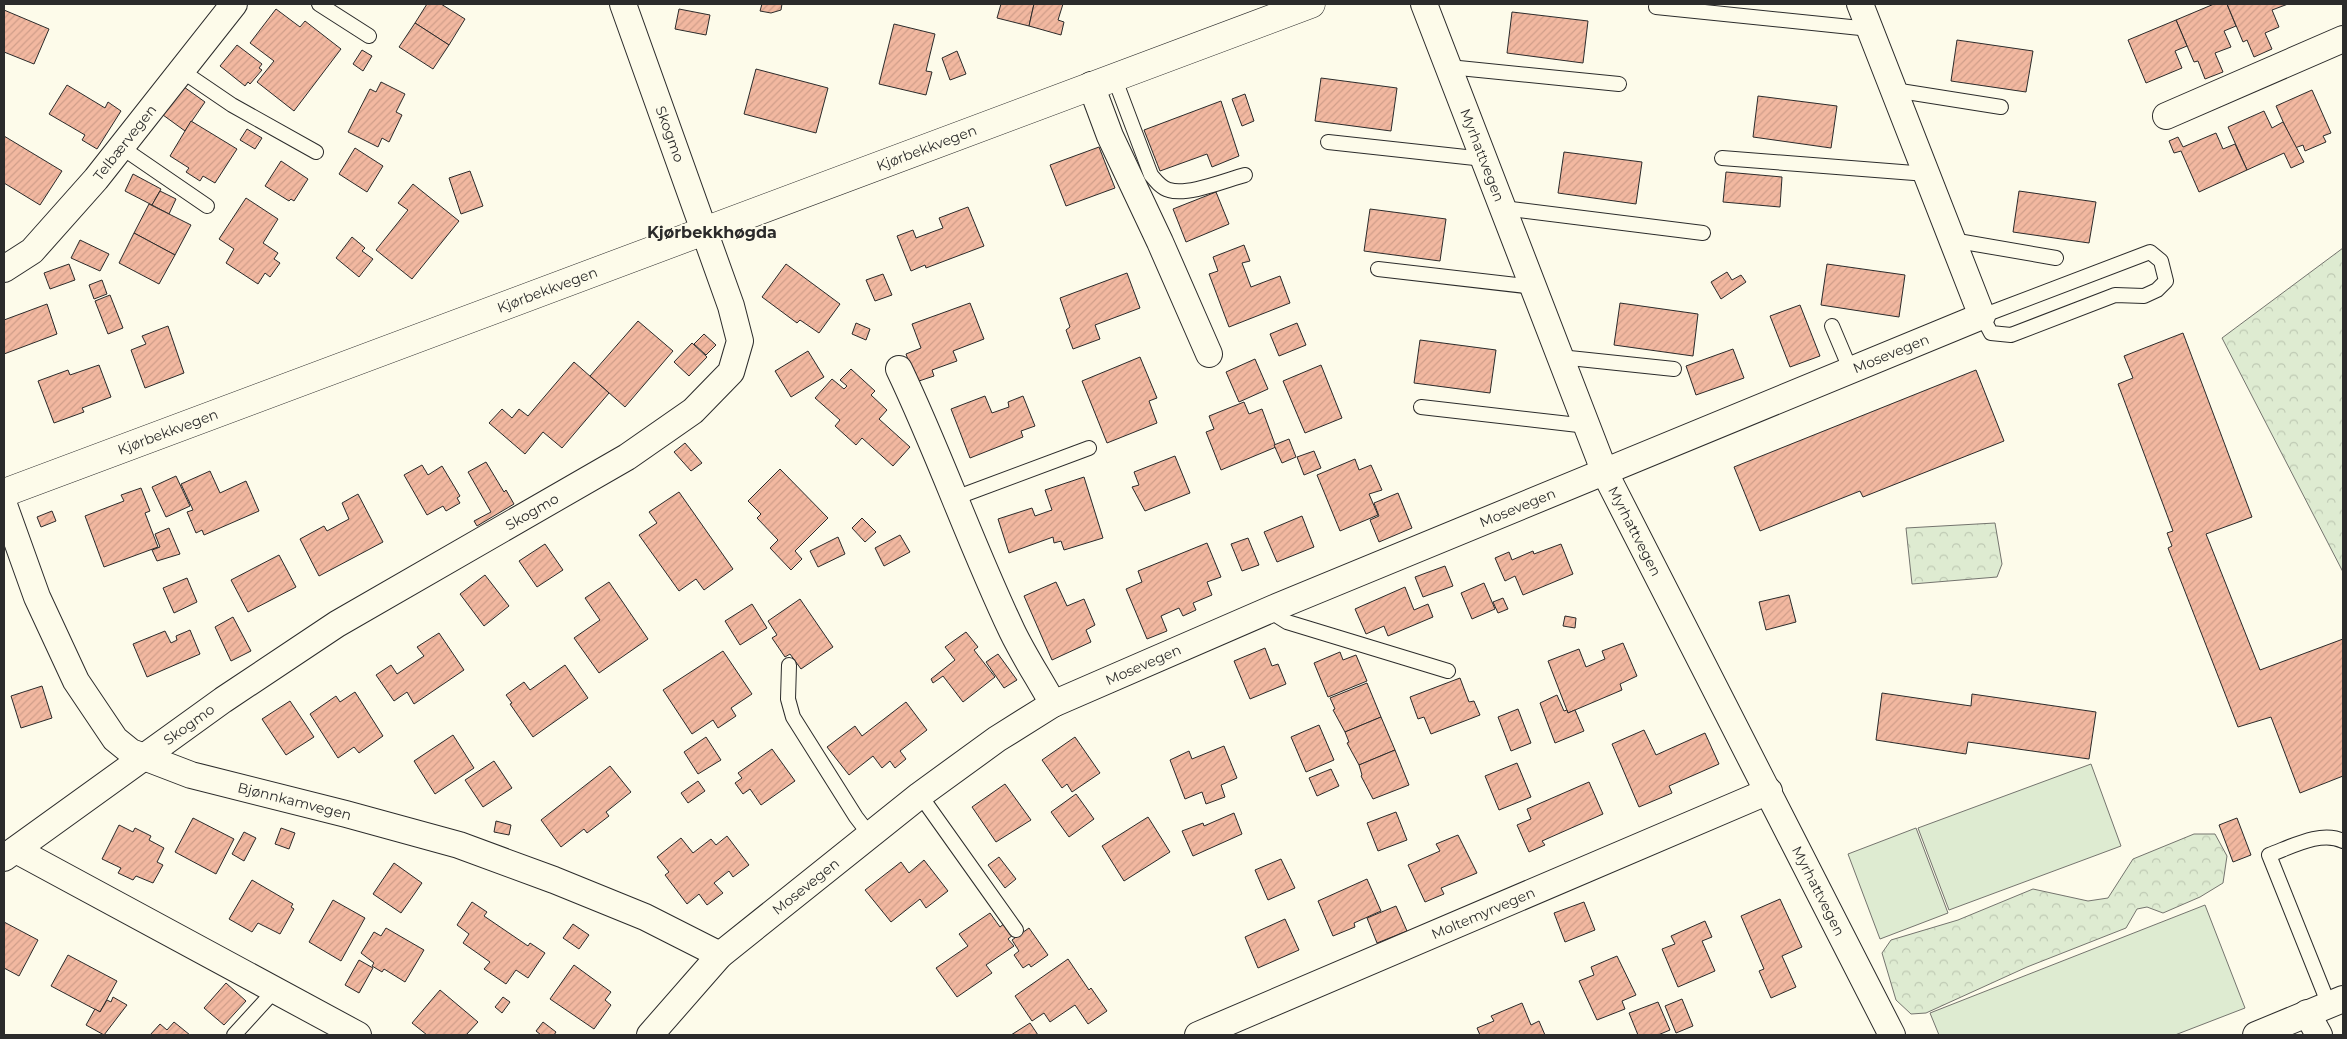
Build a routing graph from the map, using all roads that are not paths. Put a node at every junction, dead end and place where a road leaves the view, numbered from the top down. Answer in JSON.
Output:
{"nodes":[{"id":1,"x":234,"y":4,"type":"edge"},
{"id":2,"x":319,"y":4,"type":"edge"},
{"id":3,"x":623,"y":4,"type":"edge"},
{"id":4,"x":1311,"y":4,"type":"edge"},
{"id":5,"x":1424,"y":4,"type":"edge"},
{"id":6,"x":1860,"y":4,"type":"edge"},
{"id":7,"x":1656,"y":7,"type":"dead end"},
{"id":8,"x":1870,"y":29,"type":"junction"},
{"id":9,"x":369,"y":36,"type":"dead end"},
{"id":10,"x":2343,"y":39,"type":"edge"},
{"id":11,"x":1449,"y":67,"type":"junction"},
{"id":12,"x":182,"y":71,"type":"junction"},
{"id":13,"x":1102,"y":81,"type":"junction"},
{"id":14,"x":1619,"y":84,"type":"dead end"},
{"id":15,"x":1894,"y":90,"type":"junction"},
{"id":16,"x":2002,"y":107,"type":"dead end"},
{"id":17,"x":2166,"y":116,"type":"dead end"},
{"id":18,"x":1328,"y":142,"type":"dead end"},
{"id":19,"x":121,"y":147,"type":"junction"},
{"id":20,"x":316,"y":152,"type":"dead end"},
{"id":21,"x":1722,"y":158,"type":"dead end"},
{"id":22,"x":1484,"y":159,"type":"junction"},
{"id":23,"x":1927,"y":174,"type":"junction"},
{"id":24,"x":1246,"y":175,"type":"dead end"},
{"id":25,"x":207,"y":206,"type":"dead end"},
{"id":26,"x":1503,"y":208,"type":"junction"},
{"id":27,"x":704,"y":230,"type":"junction"},
{"id":28,"x":1703,"y":233,"type":"dead end"},
{"id":29,"x":1952,"y":240,"type":"junction"},
{"id":30,"x":2056,"y":258,"type":"dead end"},
{"id":31,"x":4,"y":269,"type":"edge"},
{"id":32,"x":1378,"y":269,"type":"dead end"},
{"id":33,"x":1534,"y":287,"type":"junction"},
{"id":34,"x":1982,"y":316,"type":"junction"},
{"id":35,"x":1832,"y":326,"type":"dead end"},
{"id":36,"x":1209,"y":354,"type":"dead end"},
{"id":37,"x":1560,"y":357,"type":"junction"},
{"id":38,"x":899,"y":369,"type":"dead end"},
{"id":39,"x":1674,"y":369,"type":"dead end"},
{"id":40,"x":1851,"y":371,"type":"junction"},
{"id":41,"x":1421,"y":407,"type":"dead end"},
{"id":42,"x":1587,"y":426,"type":"junction"},
{"id":43,"x":1089,"y":448,"type":"dead end"},
{"id":44,"x":1605,"y":473,"type":"junction"},
{"id":45,"x":4,"y":492,"type":"edge"},
{"id":46,"x":955,"y":498,"type":"junction"},
{"id":47,"x":4,"y":505,"type":"edge"},
{"id":48,"x":1274,"y":608,"type":"junction"},
{"id":49,"x":789,"y":665,"type":"dead end"},
{"id":50,"x":1448,"y":670,"type":"dead end"},
{"id":51,"x":1053,"y":704,"type":"junction"},
{"id":52,"x":144,"y":757,"type":"junction"},
{"id":53,"x":1769,"y":791,"type":"junction"},
{"id":54,"x":920,"y":795,"type":"junction"},
{"id":55,"x":869,"y":834,"type":"junction"},
{"id":56,"x":2343,"y":841,"type":"edge"},
{"id":57,"x":10,"y":854,"type":"edge"},
{"id":58,"x":1016,"y":930,"type":"dead end"},
{"id":59,"x":720,"y":955,"type":"junction"},
{"id":60,"x":276,"y":990,"type":"junction"},
{"id":61,"x":2325,"y":1013,"type":"edge"},
{"id":62,"x":234,"y":1035,"type":"edge"},
{"id":63,"x":358,"y":1035,"type":"edge"},
{"id":64,"x":650,"y":1035,"type":"edge"},
{"id":65,"x":1198,"y":1035,"type":"edge"},
{"id":66,"x":1892,"y":1035,"type":"edge"},
{"id":67,"x":2256,"y":1035,"type":"edge"}],
"edges":[{"from":1,"to":12,"type":"street","name":"Telbærvegen"},
{"from":2,"to":9,"type":"lane"},
{"from":3,"to":27,"type":"street","name":"Skogmo"},
{"from":4,"to":13,"type":"street","name":"Kjørbekkvegen"},
{"from":5,"to":11,"type":"street","name":"Myrhattvegen"},
{"from":6,"to":8,"type":"street","name":"Mosevegen"},
{"from":7,"to":8,"type":"lane"},
{"from":8,"to":15,"type":"street","name":"Mosevegen"},
{"from":10,"to":17,"type":"street"},
{"from":11,"to":14,"type":"lane"},
{"from":11,"to":22,"type":"street","name":"Myrhattvegen"},
{"from":12,"to":19,"type":"street","name":"Telbærvegen"},
{"from":12,"to":20,"type":"lane"},
{"from":13,"to":24,"type":"lane"},
{"from":13,"to":27,"type":"street","name":"Kjørbekkvegen"},
{"from":13,"to":36,"type":"street"},
{"from":15,"to":16,"type":"lane"},
{"from":15,"to":23,"type":"street","name":"Mosevegen"},
{"from":18,"to":22,"type":"lane"},
{"from":19,"to":25,"type":"lane"},
{"from":19,"to":31,"type":"street","name":"Telbærvegen"},
{"from":21,"to":23,"type":"lane"},
{"from":22,"to":26,"type":"street","name":"Myrhattvegen"},
{"from":23,"to":29,"type":"street","name":"Mosevegen"},
{"from":26,"to":28,"type":"lane"},
{"from":26,"to":33,"type":"street","name":"Myrhattvegen"},
{"from":27,"to":45,"type":"street","name":"Kjørbekkvegen"},
{"from":27,"to":52,"type":"street","name":"Skogmo"},
{"from":29,"to":30,"type":"lane"},
{"from":29,"to":34,"type":"street","name":"Mosevegen"},
{"from":32,"to":33,"type":"lane"},
{"from":33,"to":37,"type":"street","name":"Myrhattvegen"},
{"from":34,"to":34,"type":"lane","name":"Mosevegen"},
{"from":34,"to":40,"type":"street","name":"Mosevegen"},
{"from":35,"to":40,"type":"lane"},
{"from":37,"to":39,"type":"lane"},
{"from":37,"to":42,"type":"street","name":"Myrhattvegen"},
{"from":38,"to":46,"type":"street"},
{"from":40,"to":44,"type":"street","name":"Mosevegen"},
{"from":41,"to":42,"type":"lane"},
{"from":42,"to":44,"type":"street","name":"Myrhattvegen"},
{"from":43,"to":46,"type":"lane"},
{"from":44,"to":48,"type":"street","name":"Mosevegen"},
{"from":44,"to":53,"type":"street","name":"Myrhattvegen"},
{"from":46,"to":51,"type":"street"},
{"from":47,"to":52,"type":"street","name":"Bjønnkamvegen"},
{"from":48,"to":50,"type":"lane"},
{"from":48,"to":51,"type":"street","name":"Mosevegen"},
{"from":49,"to":55,"type":"lane"},
{"from":51,"to":54,"type":"street","name":"Mosevegen"},
{"from":52,"to":57,"type":"street","name":"Skogmo"},
{"from":52,"to":59,"type":"street","name":"Bjønnkamvegen"},
{"from":53,"to":65,"type":"street","name":"Moltemyrvegen"},
{"from":53,"to":66,"type":"street","name":"Myrhattvegen"},
{"from":54,"to":55,"type":"street","name":"Mosevegen"},
{"from":54,"to":58,"type":"lane"},
{"from":55,"to":59,"type":"street","name":"Mosevegen"},
{"from":56,"to":61,"type":"lane"},
{"from":57,"to":60,"type":"street"},
{"from":59,"to":64,"type":"street","name":"Mosevegen"},
{"from":60,"to":62,"type":"lane"},
{"from":60,"to":63,"type":"street"},
{"from":61,"to":67,"type":"street"}]}
